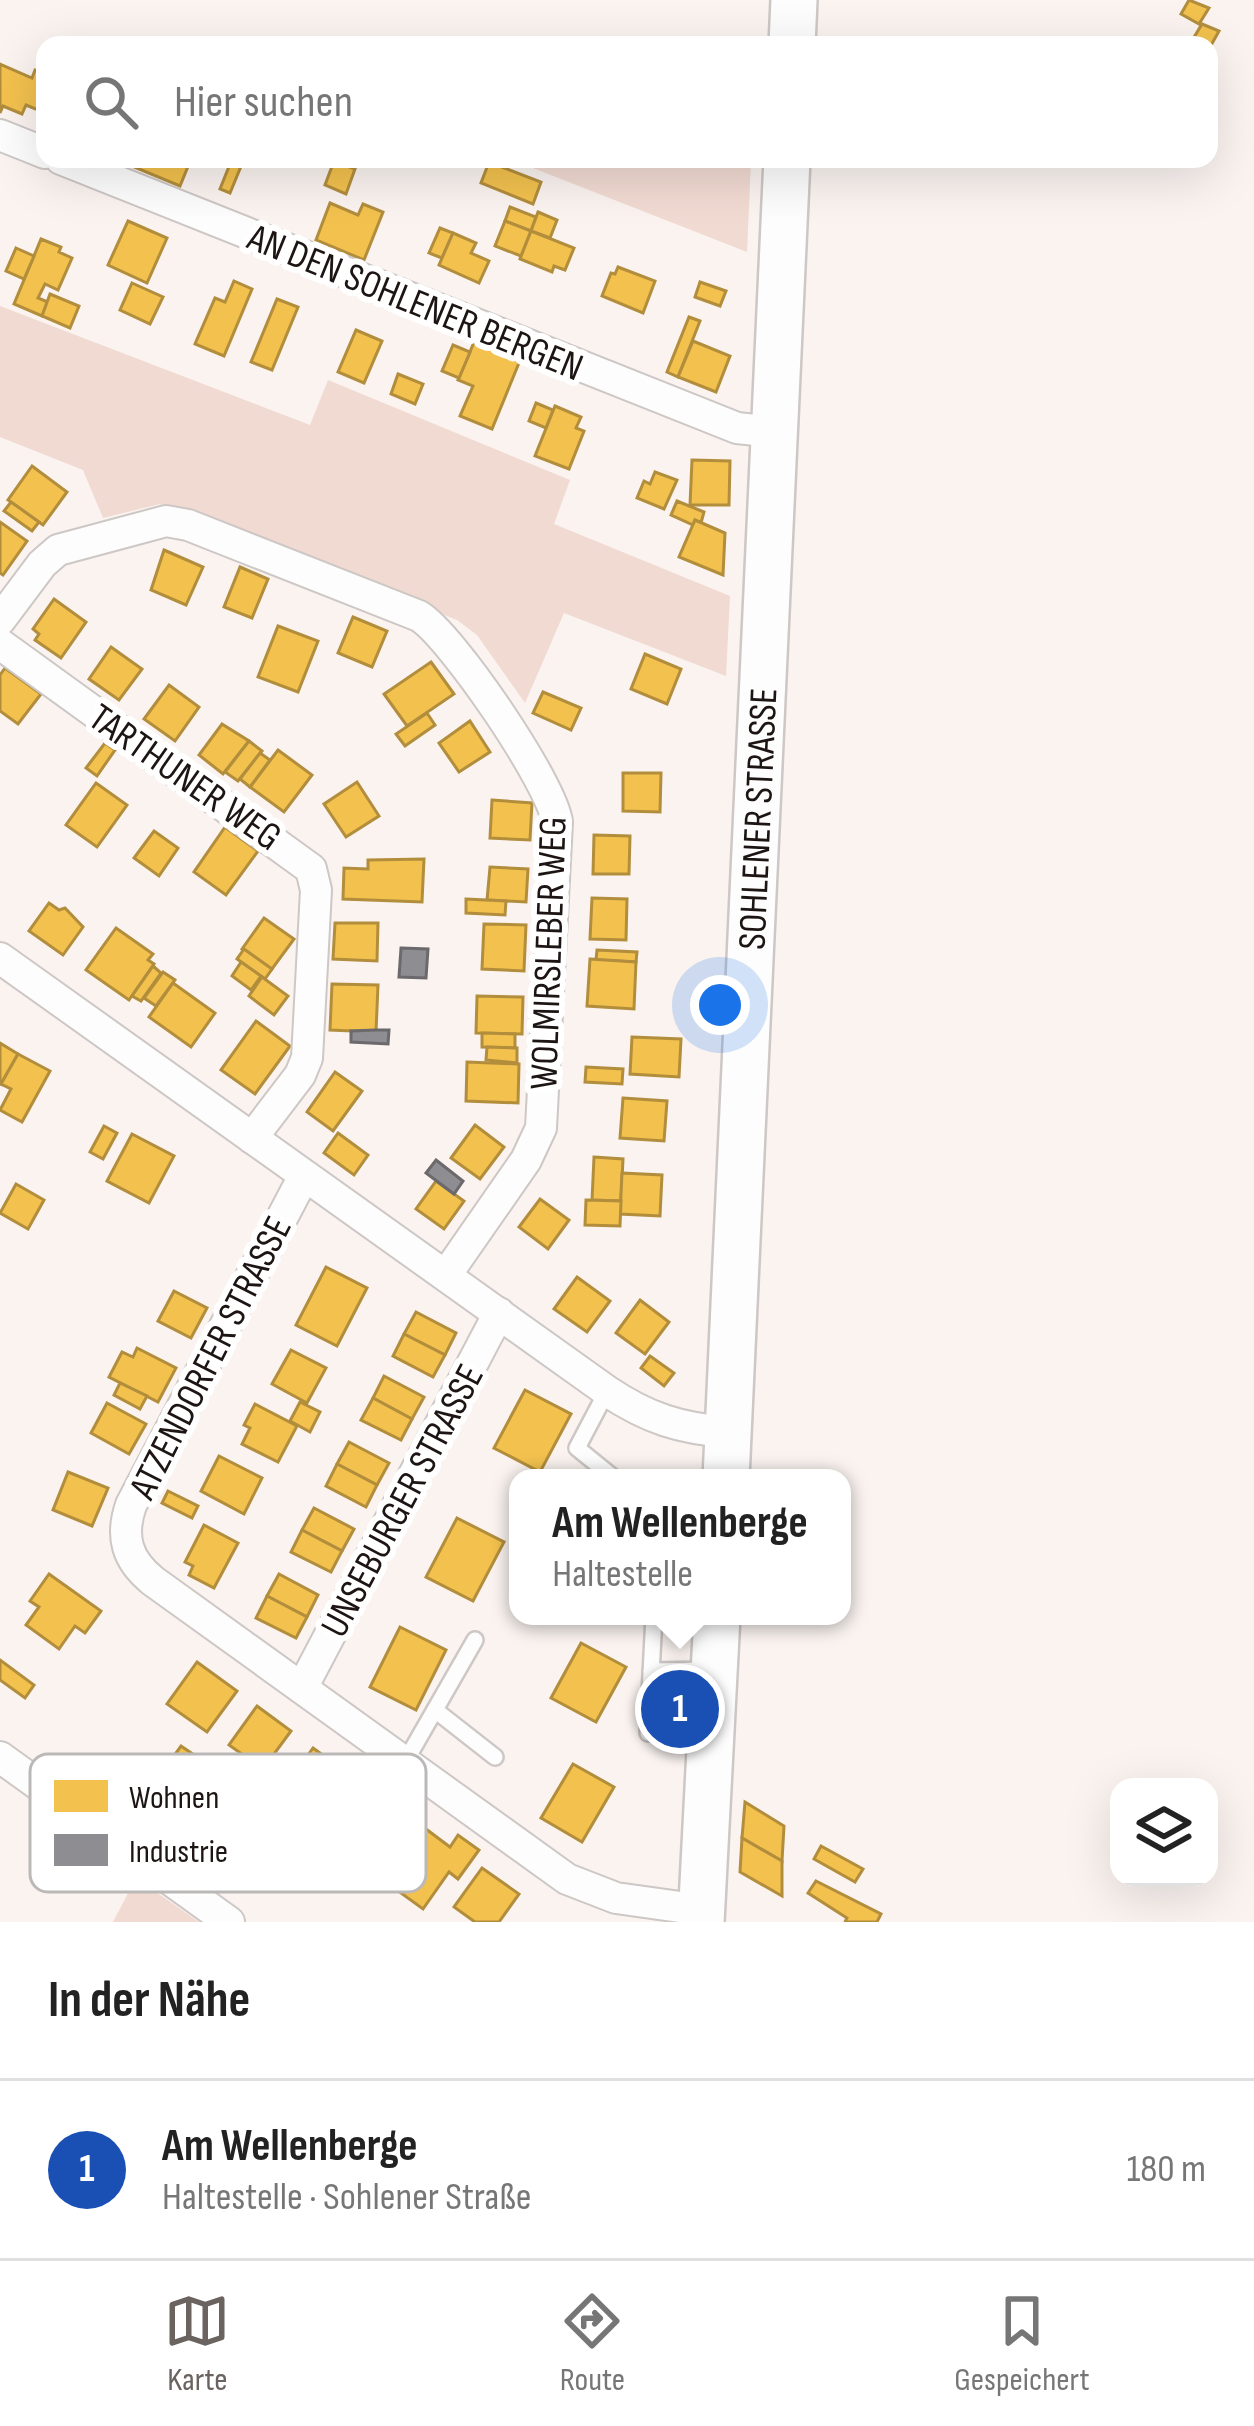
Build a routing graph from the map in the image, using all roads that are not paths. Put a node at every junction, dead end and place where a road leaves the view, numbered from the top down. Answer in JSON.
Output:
{"nodes":[{"id":1,"x":794,"y":0,"type":"edge"},
{"id":2,"x":792,"y":36,"type":"edge"},
{"id":3,"x":0,"y":135,"type":"edge"},
{"id":4,"x":36,"y":149,"type":"edge"},
{"id":5,"x":84,"y":168,"type":"edge"},
{"id":6,"x":787,"y":168,"type":"edge"},
{"id":7,"x":774,"y":432,"type":"junction"},
{"id":8,"x":0,"y":620,"type":"edge"},
{"id":9,"x":0,"y":644,"type":"edge"},
{"id":10,"x":0,"y":958,"type":"edge"},
{"id":11,"x":252,"y":1138,"type":"junction"},
{"id":12,"x":304,"y":1176,"type":"junction"},
{"id":13,"x":446,"y":1275,"type":"junction"},
{"id":14,"x":500,"y":1313,"type":"junction"},
{"id":15,"x":607,"y":1391,"type":"junction"},
{"id":16,"x":729,"y":1432,"type":"junction"},
{"id":17,"x":603,"y":1469,"type":"edge"},
{"id":18,"x":727,"y":1469,"type":"edge"},
{"id":19,"x":654,"y":1625,"type":"edge"},
{"id":20,"x":716,"y":1625,"type":"edge"},
{"id":21,"x":475,"y":1640,"type":"dead end"},
{"id":22,"x":714,"y":1670,"type":"junction"},
{"id":23,"x":651,"y":1671,"type":"junction"},
{"id":24,"x":302,"y":1688,"type":"junction"},
{"id":25,"x":435,"y":1710,"type":"junction"},
{"id":26,"x":648,"y":1733,"type":"dead end"},
{"id":27,"x":394,"y":1754,"type":"edge"},
{"id":28,"x":410,"y":1754,"type":"edge"},
{"id":29,"x":495,"y":1756,"type":"dead end"},
{"id":30,"x":0,"y":1757,"type":"edge"},
{"id":31,"x":426,"y":1777,"type":"edge"},
{"id":32,"x":30,"y":1779,"type":"edge"},
{"id":33,"x":188,"y":1892,"type":"edge"},
{"id":34,"x":702,"y":1916,"type":"edge"},
{"id":35,"x":230,"y":1922,"type":"edge"}],
"edges":[{"from":1,"to":2,"type":"street"},
{"from":3,"to":4,"type":"street"},
{"from":5,"to":7,"type":"street","name":"AN DEN SOHLENER BERGEN"},
{"from":6,"to":7,"type":"street","name":"SOHLENER STRASSE"},
{"from":7,"to":16,"type":"street","name":"SOHLENER STRASSE"},
{"from":8,"to":13,"type":"street","name":"WOLMIRSLEBER WEG"},
{"from":9,"to":11,"type":"street","name":"TARTHUNER WEG"},
{"from":10,"to":11,"type":"street"},
{"from":11,"to":12,"type":"street"},
{"from":12,"to":13,"type":"street"},
{"from":12,"to":24,"type":"street","name":"ATZENDORFER STRASSE"},
{"from":13,"to":14,"type":"street"},
{"from":14,"to":15,"type":"street"},
{"from":14,"to":24,"type":"street","name":"UNSEBURGER STRASSE"},
{"from":15,"to":16,"type":"street"},
{"from":15,"to":17,"type":"lane"},
{"from":16,"to":18,"type":"street","name":"SOHLENER STRASSE"},
{"from":19,"to":23,"type":"lane"},
{"from":20,"to":22,"type":"street"},
{"from":21,"to":25,"type":"lane"},
{"from":22,"to":23,"type":"lane"},
{"from":22,"to":34,"type":"street"},
{"from":23,"to":26,"type":"lane"},
{"from":24,"to":27,"type":"street","name":"ATZENDORFER STRASSE"},
{"from":25,"to":28,"type":"lane"},
{"from":25,"to":29,"type":"lane"},
{"from":30,"to":32,"type":"street"},
{"from":31,"to":34,"type":"street","name":"ATZENDORFER STRASSE"},
{"from":33,"to":35,"type":"street"}]}
